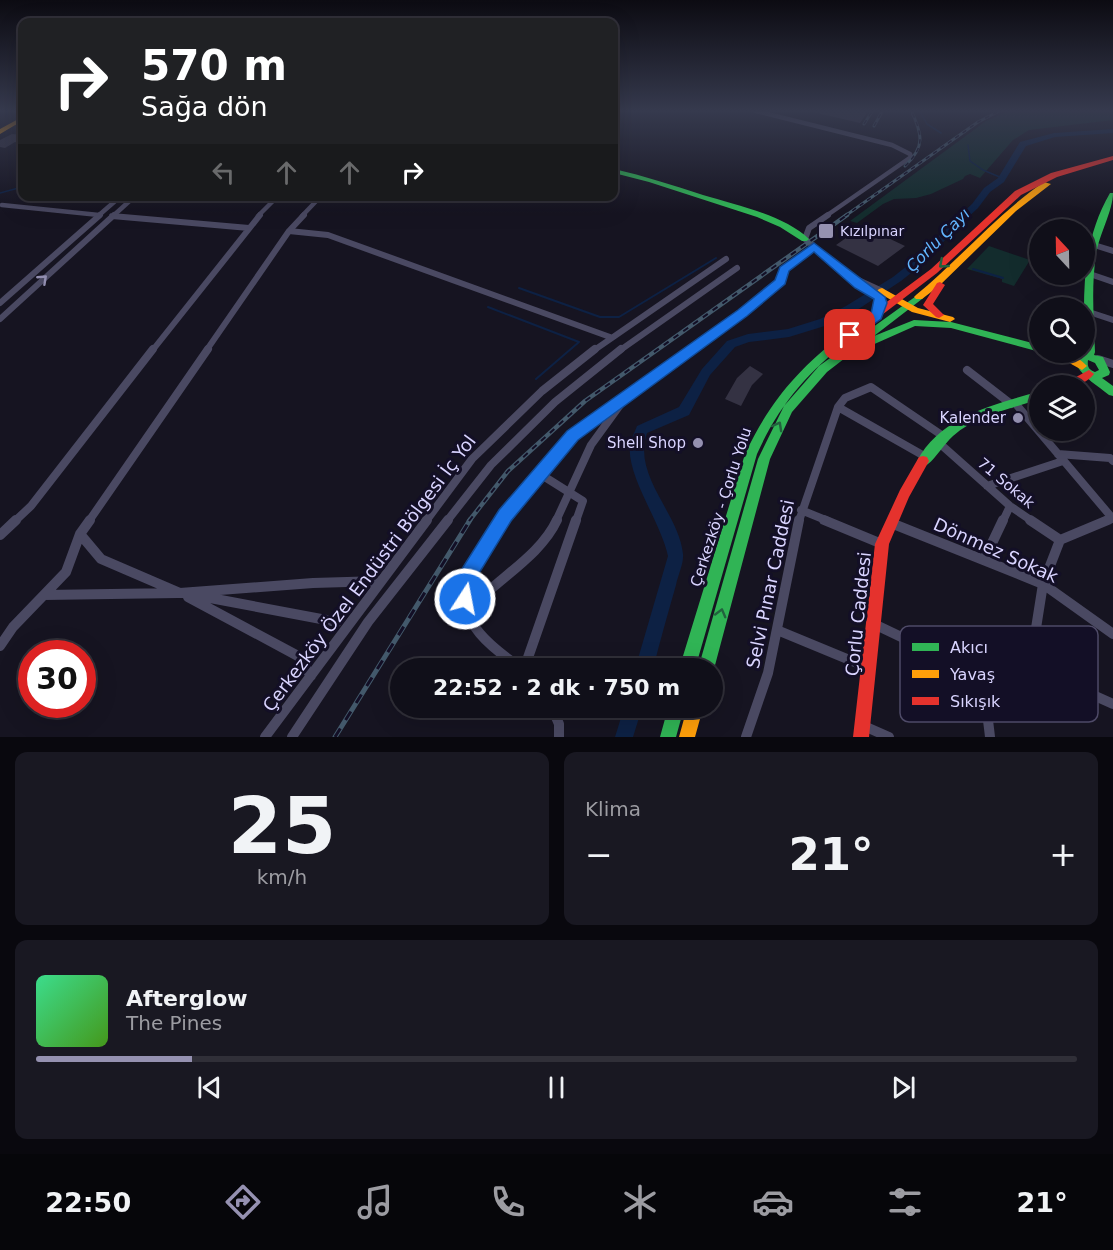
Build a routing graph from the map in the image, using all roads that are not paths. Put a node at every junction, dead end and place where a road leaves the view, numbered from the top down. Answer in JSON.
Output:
{"nodes":[{"id":1,"x":890,"y":144,"type":"edge"},
{"id":2,"x":1113,"y":158,"type":"edge"},
{"id":3,"x":1113,"y":164,"type":"edge"},
{"id":4,"x":618,"y":173,"type":"edge"},
{"id":5,"x":1113,"y":195,"type":"edge"},
{"id":6,"x":115,"y":201,"type":"edge"},
{"id":7,"x":129,"y":201,"type":"edge"},
{"id":8,"x":273,"y":201,"type":"edge"},
{"id":9,"x":316,"y":201,"type":"edge"},
{"id":10,"x":2,"y":205,"type":"dead end"},
{"id":11,"x":99,"y":215,"type":"junction"},
{"id":12,"x":112,"y":216,"type":"junction"},
{"id":13,"x":249,"y":228,"type":"junction"},
{"id":14,"x":289,"y":231,"type":"junction"},
{"id":15,"x":805,"y":239,"type":"junction"},
{"id":16,"x":1095,"y":240,"type":"edge"},
{"id":17,"x":1095,"y":245,"type":"edge"},
{"id":18,"x":814,"y":247,"type":"junction"},
{"id":19,"x":1113,"y":251,"type":"edge"},
{"id":20,"x":726,"y":260,"type":"dead end"},
{"id":21,"x":737,"y":268,"type":"dead end"},
{"id":22,"x":1095,"y":276,"type":"edge"},
{"id":23,"x":945,"y":277,"type":"junction"},
{"id":24,"x":1113,"y":282,"type":"edge"},
{"id":25,"x":916,"y":286,"type":"junction"},
{"id":26,"x":879,"y":293,"type":"junction"},
{"id":27,"x":0,"y":303,"type":"edge"},
{"id":28,"x":901,"y":305,"type":"junction"},
{"id":29,"x":1095,"y":314,"type":"edge"},
{"id":30,"x":876,"y":316,"type":"junction"},
{"id":31,"x":0,"y":319,"type":"edge"},
{"id":32,"x":1113,"y":320,"type":"edge"},
{"id":33,"x":953,"y":323,"type":"junction"},
{"id":34,"x":610,"y":337,"type":"junction"},
{"id":35,"x":1029,"y":340,"type":"edge"},
{"id":36,"x":1029,"y":346,"type":"edge"},
{"id":37,"x":841,"y":348,"type":"junction"},
{"id":38,"x":1084,"y":363,"type":"edge"},
{"id":39,"x":1089,"y":365,"type":"junction"},
{"id":40,"x":1111,"y":369,"type":"edge"},
{"id":41,"x":967,"y":370,"type":"dead end"},
{"id":42,"x":1079,"y":375,"type":"edge"},
{"id":43,"x":1113,"y":392,"type":"edge"},
{"id":44,"x":628,"y":394,"type":"junction"},
{"id":45,"x":1029,"y":399,"type":"edge"},
{"id":46,"x":1013,"y":404,"type":"junction"},
{"id":47,"x":838,"y":407,"type":"junction"},
{"id":48,"x":941,"y":439,"type":"junction"},
{"id":49,"x":926,"y":457,"type":"junction"},
{"id":50,"x":1061,"y":458,"type":"junction"},
{"id":51,"x":1113,"y":461,"type":"edge"},
{"id":52,"x":540,"y":474,"type":"junction"},
{"id":53,"x":987,"y":486,"type":"junction"},
{"id":54,"x":569,"y":492,"type":"junction"},
{"id":55,"x":1010,"y":506,"type":"junction"},
{"id":56,"x":801,"y":510,"type":"junction"},
{"id":57,"x":1113,"y":518,"type":"edge"},
{"id":58,"x":891,"y":523,"type":"junction"},
{"id":59,"x":80,"y":534,"type":"junction"},
{"id":60,"x":0,"y":535,"type":"edge"},
{"id":61,"x":1060,"y":540,"type":"junction"},
{"id":62,"x":882,"y":544,"type":"junction"},
{"id":63,"x":984,"y":560,"type":"junction"},
{"id":64,"x":381,"y":581,"type":"junction"},
{"id":65,"x":1043,"y":584,"type":"junction"},
{"id":66,"x":492,"y":588,"type":"dead end"},
{"id":67,"x":180,"y":593,"type":"junction"},
{"id":68,"x":44,"y":596,"type":"junction"},
{"id":69,"x":337,"y":622,"type":"dead end"},
{"id":70,"x":873,"y":624,"type":"junction"},
{"id":71,"x":1036,"y":626,"type":"edge"},
{"id":72,"x":777,"y":630,"type":"junction"},
{"id":73,"x":1113,"y":634,"type":"edge"},
{"id":74,"x":900,"y":637,"type":"edge"},
{"id":75,"x":0,"y":646,"type":"edge"},
{"id":76,"x":508,"y":658,"type":"edge"},
{"id":77,"x":527,"y":658,"type":"edge"},
{"id":78,"x":690,"y":658,"type":"edge"},
{"id":79,"x":709,"y":658,"type":"edge"},
{"id":80,"x":869,"y":668,"type":"junction"},
{"id":81,"x":310,"y":676,"type":"junction"},
{"id":82,"x":1098,"y":697,"type":"edge"},
{"id":83,"x":1113,"y":704,"type":"edge"},
{"id":84,"x":556,"y":718,"type":"edge"},
{"id":85,"x":673,"y":718,"type":"edge"},
{"id":86,"x":692,"y":718,"type":"edge"},
{"id":87,"x":988,"y":722,"type":"edge"},
{"id":88,"x":861,"y":731,"type":"edge"},
{"id":89,"x":265,"y":737,"type":"edge"},
{"id":90,"x":292,"y":737,"type":"edge"},
{"id":91,"x":559,"y":737,"type":"edge"},
{"id":92,"x":668,"y":737,"type":"edge"},
{"id":93,"x":687,"y":737,"type":"edge"},
{"id":94,"x":746,"y":737,"type":"edge"},
{"id":95,"x":888,"y":737,"type":"edge"},
{"id":96,"x":990,"y":737,"type":"edge"}],
"edges":[{"from":1,"to":15,"type":"street"},
{"from":2,"to":25,"type":"main road","one_way":true},
{"from":3,"to":23,"type":"main road"},
{"from":4,"to":15,"type":"main road"},
{"from":5,"to":16,"type":"main road"},
{"from":6,"to":11,"type":"street"},
{"from":7,"to":12,"type":"street"},
{"from":8,"to":13,"type":"street"},
{"from":9,"to":14,"type":"street"},
{"from":10,"to":11,"type":"street"},
{"from":11,"to":27,"type":"street"},
{"from":12,"to":13,"type":"street"},
{"from":31,"to":12,"type":"street","one_way":true},
{"from":13,"to":60,"type":"street"},
{"from":14,"to":34,"type":"street"},
{"from":14,"to":59,"type":"street"},
{"from":15,"to":18,"type":"street"},
{"from":17,"to":19,"type":"street"},
{"from":18,"to":26,"type":"street"},
{"from":18,"to":44,"type":"street"},
{"from":20,"to":34,"type":"street","name":"Çerkezköy Özel Endüstri Bölgesi İç Yol"},
{"from":21,"to":90,"type":"street","name":"Çerkezköy Özel Endüstri Bölgesi İç Yol"},
{"from":22,"to":24,"type":"street"},
{"from":23,"to":28,"type":"main road"},
{"from":23,"to":33,"type":"main road"},
{"from":25,"to":26,"type":"main road"},
{"from":25,"to":28,"type":"main road"},
{"from":26,"to":28,"type":"main road"},
{"from":26,"to":30,"type":"main road"},
{"from":28,"to":30,"type":"main road"},
{"from":28,"to":33,"type":"main road"},
{"from":28,"to":37,"type":"main road"},
{"from":29,"to":32,"type":"street"},
{"from":30,"to":37,"type":"main road"},
{"from":33,"to":35,"type":"main road"},
{"from":33,"to":36,"type":"main road"},
{"from":33,"to":37,"type":"main road"},
{"from":34,"to":64,"type":"street","name":"Çerkezköy Özel Endüstri Bölgesi İç Yol"},
{"from":37,"to":78,"type":"main road","name":"Çerkezköy - Çorlu Yolu"},
{"from":79,"to":37,"type":"main road","one_way":true},
{"from":38,"to":39,"type":"main road"},
{"from":39,"to":40,"type":"street"},
{"from":39,"to":40,"type":"main road"},
{"from":39,"to":42,"type":"main road"},
{"from":39,"to":43,"type":"main road"},
{"from":41,"to":46,"type":"street"},
{"from":44,"to":52,"type":"street"},
{"from":44,"to":54,"type":"street"},
{"from":45,"to":46,"type":"main road","name":"Çorlu Caddesi"},
{"from":46,"to":48,"type":"main road","name":"Çorlu Caddesi"},
{"from":46,"to":50,"type":"street"},
{"from":47,"to":48,"type":"street","name":"71 Sokak"},
{"from":47,"to":49,"type":"street"},
{"from":47,"to":56,"type":"street","name":"Selvi Pınar Caddesi"},
{"from":48,"to":49,"type":"main road","name":"Çorlu Caddesi"},
{"from":48,"to":53,"type":"street","name":"71 Sokak"},
{"from":49,"to":58,"type":"main road","name":"Çorlu Caddesi"},
{"from":50,"to":51,"type":"street"},
{"from":50,"to":53,"type":"street"},
{"from":50,"to":57,"type":"street"},
{"from":52,"to":54,"type":"street"},
{"from":52,"to":76,"type":"street"},
{"from":53,"to":55,"type":"street","name":"71 Sokak"},
{"from":54,"to":66,"type":"street"},
{"from":54,"to":77,"type":"street"},
{"from":55,"to":61,"type":"street","name":"71 Sokak"},
{"from":55,"to":63,"type":"street"},
{"from":56,"to":62,"type":"street"},
{"from":56,"to":72,"type":"street","name":"Selvi Pınar Caddesi"},
{"from":57,"to":61,"type":"street"},
{"from":58,"to":62,"type":"main road","name":"Çorlu Caddesi"},
{"from":58,"to":63,"type":"street","name":"Dönmez Sokak"},
{"from":59,"to":67,"type":"street"},
{"from":59,"to":68,"type":"street"},
{"from":61,"to":65,"type":"street"},
{"from":62,"to":70,"type":"main road","name":"Çorlu Caddesi"},
{"from":63,"to":65,"type":"street","name":"Dönmez Sokak"},
{"from":64,"to":67,"type":"street"},
{"from":64,"to":81,"type":"street","name":"Çerkezköy Özel Endüstri Bölgesi İç Yol"},
{"from":65,"to":71,"type":"street"},
{"from":65,"to":73,"type":"street","name":"Dönmez Sokak"},
{"from":67,"to":68,"type":"street"},
{"from":67,"to":69,"type":"street"},
{"from":67,"to":81,"type":"street"},
{"from":68,"to":75,"type":"street"},
{"from":70,"to":74,"type":"street"},
{"from":70,"to":80,"type":"main road","name":"Çorlu Caddesi"},
{"from":72,"to":80,"type":"street"},
{"from":72,"to":94,"type":"street","name":"Selvi Pınar Caddesi"},
{"from":80,"to":88,"type":"main road","name":"Çorlu Caddesi"},
{"from":81,"to":89,"type":"street","name":"Çerkezköy Özel Endüstri Bölgesi İç Yol"},
{"from":82,"to":83,"type":"street"},
{"from":84,"to":91,"type":"street"},
{"from":85,"to":92,"type":"main road"},
{"from":86,"to":93,"type":"main road"},
{"from":87,"to":96,"type":"street"},
{"from":88,"to":95,"type":"street"}]}
